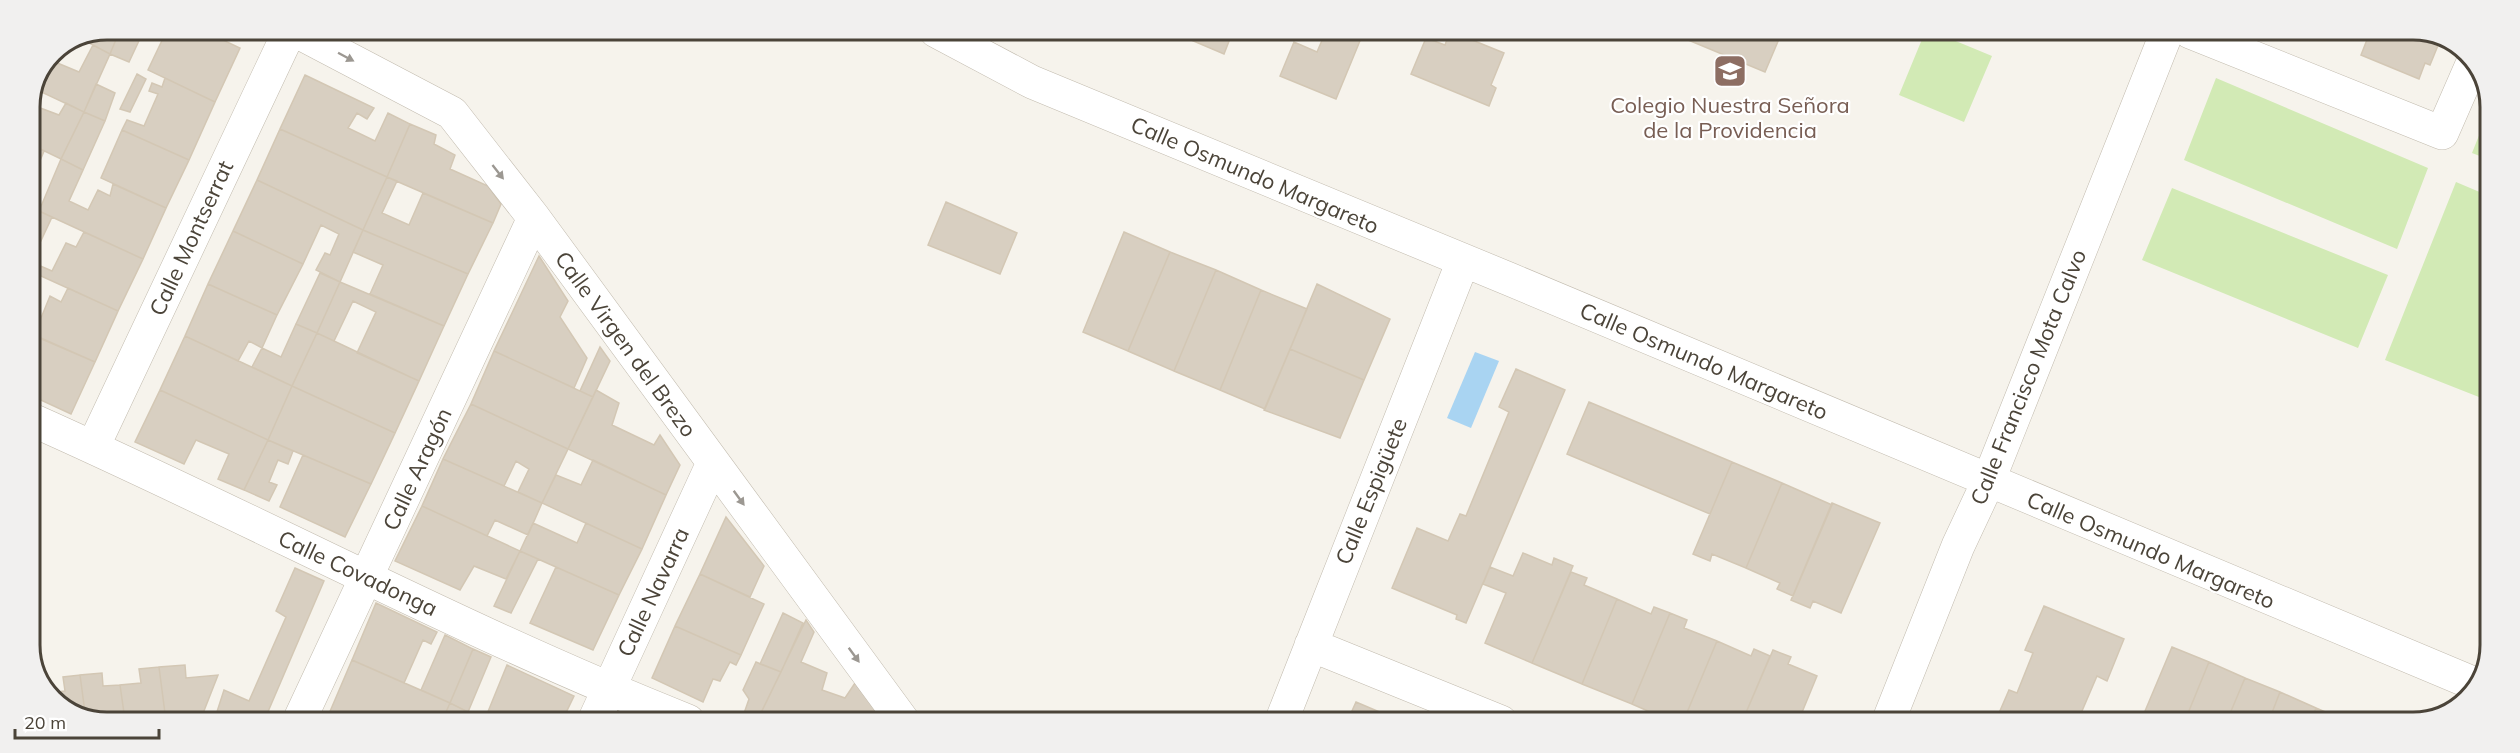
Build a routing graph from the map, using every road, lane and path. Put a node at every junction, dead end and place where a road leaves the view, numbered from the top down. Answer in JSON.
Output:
{"nodes":[{"id":1,"x":287,"y":41,"type":"edge"},
{"id":2,"x":313,"y":41,"type":"edge"},
{"id":3,"x":955,"y":41,"type":"edge"},
{"id":4,"x":990,"y":41,"type":"edge"},
{"id":5,"x":2163,"y":41,"type":"edge"},
{"id":6,"x":2212,"y":41,"type":"edge"},
{"id":7,"x":2469,"y":72,"type":"edge"},
{"id":8,"x":1032,"y":82,"type":"junction"},
{"id":9,"x":534,"y":218,"type":"junction"},
{"id":10,"x":1464,"y":261,"type":"junction"},
{"id":11,"x":41,"y":423,"type":"edge"},
{"id":12,"x":93,"y":447,"type":"junction"},
{"id":13,"x":713,"y":463,"type":"junction"},
{"id":14,"x":1988,"y":482,"type":"junction"},
{"id":15,"x":366,"y":578,"type":"junction"},
{"id":16,"x":1311,"y":645,"type":"junction"},
{"id":17,"x":2469,"y":681,"type":"edge"},
{"id":18,"x":607,"y":689,"type":"junction"},
{"id":19,"x":303,"y":712,"type":"edge"},
{"id":20,"x":598,"y":712,"type":"edge"},
{"id":21,"x":665,"y":712,"type":"edge"},
{"id":22,"x":896,"y":712,"type":"edge"},
{"id":23,"x":1285,"y":712,"type":"edge"},
{"id":24,"x":1476,"y":712,"type":"edge"},
{"id":25,"x":1892,"y":712,"type":"edge"}],
"edges":[{"from":1,"to":12,"type":"street","name":"Calle Montserrat"},
{"from":2,"to":9,"type":"street","name":"Calle Virgen del Brezo","one_way":true},
{"from":3,"to":8,"type":"street","name":"Calle Osmundo Margareto"},
{"from":4,"to":8,"type":"street"},
{"from":5,"to":14,"type":"street","name":"Calle Francisco Mota Calvo"},
{"from":6,"to":7,"type":"street"},
{"from":8,"to":10,"type":"street","name":"Calle Osmundo Margareto"},
{"from":9,"to":13,"type":"street","name":"Calle Virgen del Brezo"},
{"from":9,"to":15,"type":"street","name":"Calle Aragón"},
{"from":10,"to":14,"type":"street","name":"Calle Osmundo Margareto"},
{"from":10,"to":16,"type":"street","name":"Calle Espigüete"},
{"from":11,"to":12,"type":"street","name":"Calle Covadonga"},
{"from":12,"to":15,"type":"street","name":"Calle Covadonga"},
{"from":13,"to":18,"type":"street","name":"Calle Navarra"},
{"from":13,"to":22,"type":"street","name":"Calle Virgen del Brezo","one_way":true},
{"from":14,"to":17,"type":"street","name":"Calle Osmundo Margareto"},
{"from":14,"to":25,"type":"street","name":"Calle Francisco Mota Calvo"},
{"from":15,"to":18,"type":"street","name":"Calle Covadonga"},
{"from":15,"to":19,"type":"street","name":"Calle Aragón"},
{"from":16,"to":23,"type":"street","name":"Calle Espigüete"},
{"from":16,"to":24,"type":"street"},
{"from":18,"to":20,"type":"street","name":"Calle Navarra"},
{"from":18,"to":21,"type":"street","name":"Calle Covadonga"}]}
